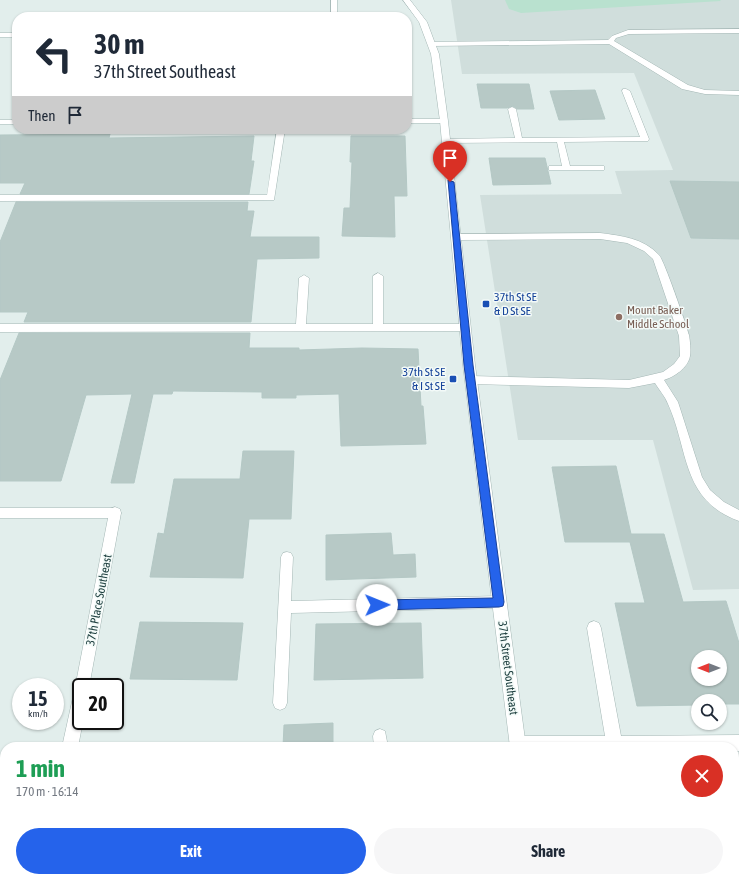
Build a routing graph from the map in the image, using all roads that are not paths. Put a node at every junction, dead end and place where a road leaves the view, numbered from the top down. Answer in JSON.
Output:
{"nodes":[{"id":1,"x":334,"y":0,"type":"edge"},
{"id":2,"x":406,"y":0,"type":"edge"},
{"id":3,"x":334,"y":12,"type":"edge"},
{"id":4,"x":739,"y":31,"type":"edge"},
{"id":5,"x":12,"y":34,"type":"edge"},
{"id":6,"x":0,"y":35,"type":"edge"},
{"id":7,"x":610,"y":42,"type":"junction"},
{"id":8,"x":431,"y":44,"type":"junction"},
{"id":9,"x":626,"y":91,"type":"dead end"},
{"id":10,"x":739,"y":93,"type":"edge"},
{"id":11,"x":512,"y":109,"type":"dead end"},
{"id":12,"x":412,"y":121,"type":"edge"},
{"id":13,"x":444,"y":121,"type":"junction"},
{"id":14,"x":0,"y":122,"type":"edge"},
{"id":15,"x":12,"y":122,"type":"edge"},
{"id":16,"x":280,"y":134,"type":"edge"},
{"id":17,"x":446,"y":140,"type":"junction"},
{"id":18,"x":519,"y":140,"type":"junction"},
{"id":19,"x":560,"y":140,"type":"junction"},
{"id":20,"x":552,"y":168,"type":"dead end"},
{"id":21,"x":567,"y":168,"type":"junction"},
{"id":22,"x":601,"y":168,"type":"dead end"},
{"id":23,"x":0,"y":198,"type":"edge"},
{"id":24,"x":456,"y":237,"type":"junction"},
{"id":25,"x":378,"y":276,"type":"dead end"},
{"id":26,"x":304,"y":278,"type":"dead end"},
{"id":27,"x":0,"y":328,"type":"edge"},
{"id":28,"x":301,"y":328,"type":"junction"},
{"id":29,"x":378,"y":328,"type":"junction"},
{"id":30,"x":465,"y":328,"type":"junction"},
{"id":31,"x":657,"y":378,"type":"junction"},
{"id":32,"x":471,"y":380,"type":"junction"},
{"id":33,"x":0,"y":513,"type":"edge"},
{"id":34,"x":115,"y":513,"type":"joint"},
{"id":35,"x":739,"y":516,"type":"edge"},
{"id":36,"x":287,"y":557,"type":"dead end"},
{"id":37,"x":499,"y":602,"type":"junction"},
{"id":38,"x":285,"y":607,"type":"junction"},
{"id":39,"x":594,"y":628,"type":"dead end"},
{"id":40,"x":84,"y":678,"type":"edge"},
{"id":41,"x":280,"y":704,"type":"dead end"},
{"id":42,"x":73,"y":730,"type":"edge"},
{"id":43,"x":71,"y":742,"type":"edge"},
{"id":44,"x":518,"y":742,"type":"edge"},
{"id":45,"x":614,"y":742,"type":"edge"}],
"edges":[{"from":1,"to":3,"type":"lane"},
{"from":2,"to":8,"type":"street","name":"37th Street Southeast"},
{"from":4,"to":7,"type":"lane"},
{"from":5,"to":6,"type":"lane"},
{"from":7,"to":8,"type":"lane"},
{"from":7,"to":10,"type":"lane"},
{"from":8,"to":13,"type":"street","name":"37th Street Southeast"},
{"from":9,"to":19,"type":"lane"},
{"from":11,"to":18,"type":"lane"},
{"from":12,"to":13,"type":"lane"},
{"from":13,"to":17,"type":"street","name":"37th Street Southeast"},
{"from":14,"to":15,"type":"lane"},
{"from":16,"to":23,"type":"lane"},
{"from":17,"to":18,"type":"lane"},
{"from":17,"to":24,"type":"street","name":"37th Street Southeast"},
{"from":18,"to":19,"type":"lane"},
{"from":19,"to":21,"type":"lane"},
{"from":20,"to":21,"type":"lane"},
{"from":21,"to":22,"type":"lane"},
{"from":24,"to":30,"type":"street","name":"37th Street Southeast"},
{"from":24,"to":31,"type":"lane"},
{"from":25,"to":29,"type":"lane"},
{"from":26,"to":28,"type":"lane"},
{"from":27,"to":28,"type":"lane"},
{"from":28,"to":29,"type":"lane"},
{"from":29,"to":30,"type":"lane"},
{"from":30,"to":32,"type":"street","name":"37th Street Southeast"},
{"from":31,"to":32,"type":"lane"},
{"from":31,"to":35,"type":"lane"},
{"from":32,"to":37,"type":"street","name":"37th Street Southeast"},
{"from":33,"to":34,"type":"lane"},
{"from":34,"to":40,"type":"street","name":"37th Place Southeast"},
{"from":36,"to":38,"type":"lane"},
{"from":37,"to":38,"type":"lane"},
{"from":37,"to":44,"type":"street","name":"37th Street Southeast"},
{"from":38,"to":41,"type":"lane"},
{"from":39,"to":45,"type":"street"},
{"from":42,"to":43,"type":"street"}]}
